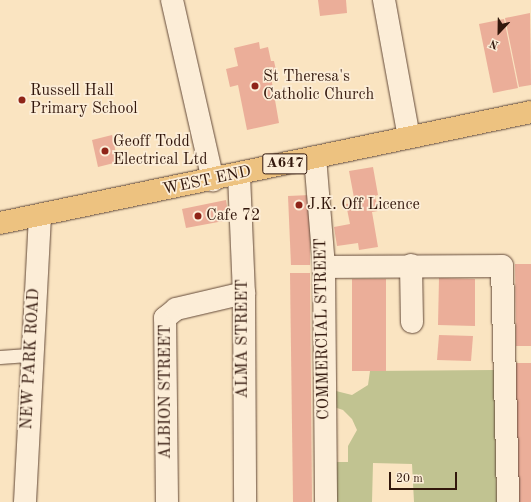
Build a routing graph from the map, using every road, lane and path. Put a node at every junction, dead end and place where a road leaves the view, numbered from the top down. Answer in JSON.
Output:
{"nodes":[{"id":1,"x":172,"y":0,"type":"edge"},
{"id":2,"x":384,"y":0,"type":"edge"},
{"id":3,"x":531,"y":112,"type":"edge"},
{"id":4,"x":409,"y":137,"type":"junction"},
{"id":5,"x":315,"y":157,"type":"junction"},
{"id":6,"x":239,"y":175,"type":"junction"},
{"id":7,"x":213,"y":180,"type":"junction"},
{"id":8,"x":40,"y":216,"type":"junction"},
{"id":9,"x":0,"y":223,"type":"edge"},
{"id":10,"x":411,"y":266,"type":"junction"},
{"id":11,"x":324,"y":267,"type":"junction"},
{"id":12,"x":244,"y":293,"type":"junction"},
{"id":13,"x":412,"y":322,"type":"dead end"},
{"id":14,"x":31,"y":355,"type":"junction"},
{"id":15,"x":0,"y":357,"type":"edge"},
{"id":16,"x":25,"y":502,"type":"edge"},
{"id":17,"x":167,"y":502,"type":"edge"},
{"id":18,"x":245,"y":502,"type":"edge"},
{"id":19,"x":326,"y":502,"type":"edge"},
{"id":20,"x":508,"y":502,"type":"edge"}],
"edges":[{"from":1,"to":7,"type":"street"},
{"from":2,"to":4,"type":"street"},
{"from":3,"to":4,"type":"main road","name":"WEST END","number":"A647"},
{"from":4,"to":5,"type":"main road","name":"WEST END","number":"A647"},
{"from":5,"to":6,"type":"main road","name":"WEST END","number":"A647"},
{"from":5,"to":11,"type":"street","name":"COMMERCIAL STREET"},
{"from":6,"to":7,"type":"main road","name":"WEST END","number":"A647"},
{"from":6,"to":12,"type":"street","name":"ALMA STREET"},
{"from":7,"to":8,"type":"main road","name":"WEST END","number":"A647"},
{"from":8,"to":9,"type":"main road","name":"WEST END","number":"A647"},
{"from":8,"to":14,"type":"street","name":"NEW PARK ROAD"},
{"from":10,"to":11,"type":"street"},
{"from":10,"to":13,"type":"street"},
{"from":10,"to":20,"type":"street"},
{"from":11,"to":19,"type":"street","name":"COMMERCIAL STREET"},
{"from":12,"to":17,"type":"street","name":"ALBION STREET"},
{"from":12,"to":18,"type":"street","name":"ALMA STREET"},
{"from":14,"to":15,"type":"lane"},
{"from":14,"to":16,"type":"street","name":"NEW PARK ROAD"}]}
